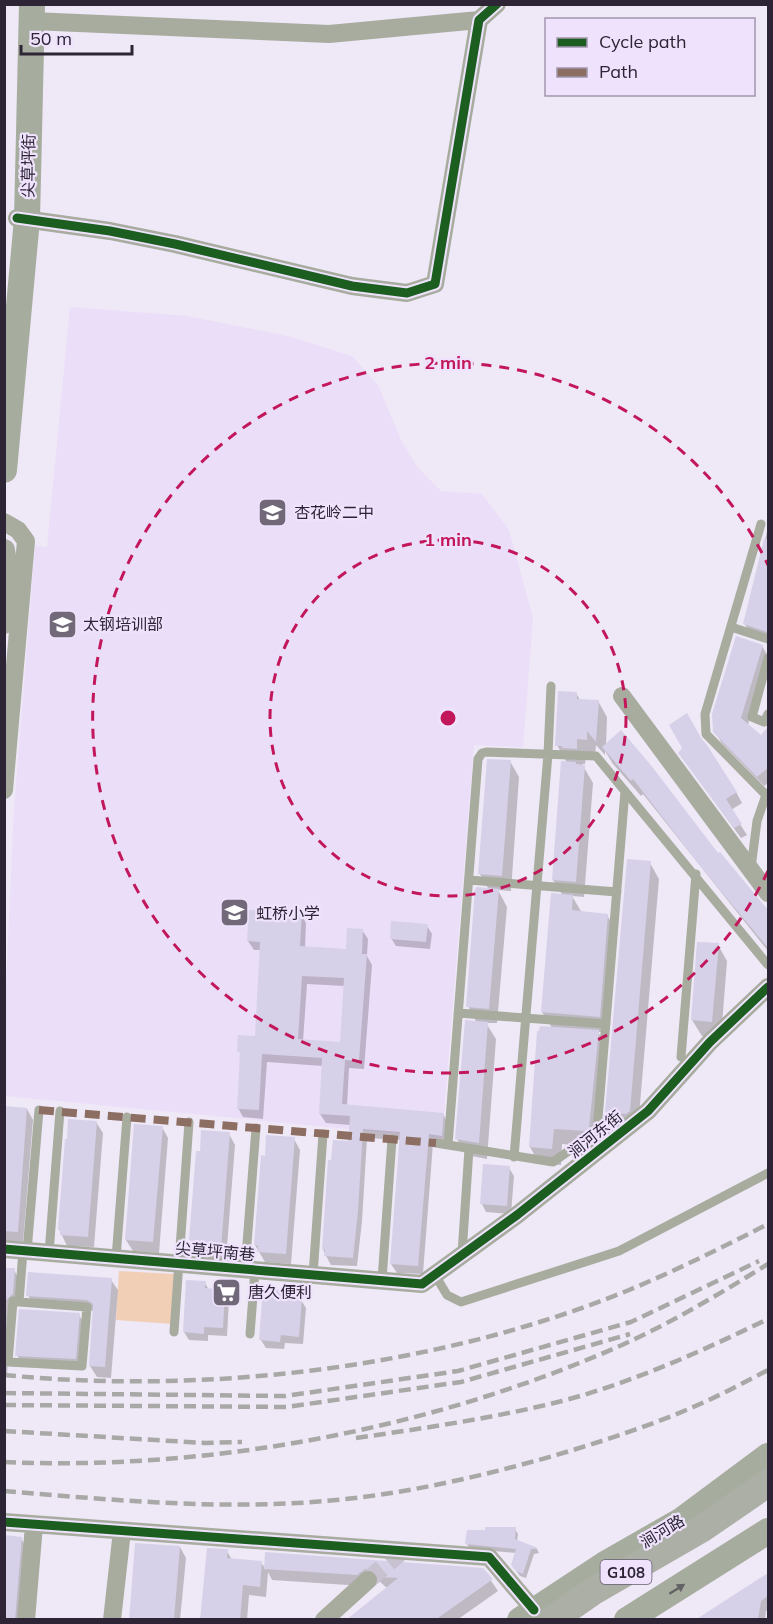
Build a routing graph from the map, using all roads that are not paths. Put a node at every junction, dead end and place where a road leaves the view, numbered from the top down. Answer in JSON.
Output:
{"nodes":[{"id":1,"x":497,"y":4,"type":"edge"},
{"id":2,"x":28,"y":10,"type":"edge"},
{"id":3,"x":479,"y":20,"type":"junction"},
{"id":4,"x":22,"y":218,"type":"junction"},
{"id":5,"x":4,"y":354,"type":"edge"},
{"id":6,"x":4,"y":470,"type":"edge"},
{"id":7,"x":4,"y":522,"type":"edge"},
{"id":8,"x":761,"y":524,"type":"dead end"},
{"id":9,"x":4,"y":550,"type":"edge"},
{"id":10,"x":4,"y":623,"type":"edge"},
{"id":11,"x":731,"y":627,"type":"junction"},
{"id":12,"x":768,"y":639,"type":"edge"},
{"id":13,"x":768,"y":658,"type":"edge"},
{"id":14,"x":551,"y":686,"type":"dead end"},
{"id":15,"x":622,"y":696,"type":"dead end"},
{"id":16,"x":768,"y":714,"type":"edge"},
{"id":17,"x":548,"y":754,"type":"junction"},
{"id":18,"x":4,"y":790,"type":"edge"},
{"id":19,"x":626,"y":791,"type":"junction"},
{"id":20,"x":767,"y":794,"type":"edge"},
{"id":21,"x":751,"y":870,"type":"junction"},
{"id":22,"x":696,"y":875,"type":"junction"},
{"id":23,"x":469,"y":880,"type":"junction"},
{"id":24,"x":537,"y":886,"type":"junction"},
{"id":25,"x":617,"y":892,"type":"junction"},
{"id":26,"x":768,"y":893,"type":"edge"},
{"id":27,"x":768,"y":965,"type":"edge"},
{"id":28,"x":768,"y":987,"type":"edge"},
{"id":29,"x":458,"y":1013,"type":"junction"},
{"id":30,"x":526,"y":1018,"type":"junction"},
{"id":31,"x":606,"y":1024,"type":"junction"},
{"id":32,"x":681,"y":1057,"type":"dead end"},
{"id":33,"x":39,"y":1110,"type":"dead end"},
{"id":34,"x":60,"y":1111,"type":"dead end"},
{"id":35,"x":127,"y":1117,"type":"dead end"},
{"id":36,"x":189,"y":1122,"type":"dead end"},
{"id":37,"x":256,"y":1128,"type":"dead end"},
{"id":38,"x":324,"y":1134,"type":"dead end"},
{"id":39,"x":392,"y":1140,"type":"dead end"},
{"id":40,"x":436,"y":1143,"type":"dead end"},
{"id":41,"x":448,"y":1145,"type":"junction"},
{"id":42,"x":470,"y":1149,"type":"junction"},
{"id":43,"x":514,"y":1157,"type":"junction"},
{"id":44,"x":768,"y":1173,"type":"edge"},
{"id":45,"x":4,"y":1249,"type":"edge"},
{"id":46,"x":25,"y":1251,"type":"junction"},
{"id":47,"x":49,"y":1253,"type":"junction"},
{"id":48,"x":462,"y":1256,"type":"junction"},
{"id":49,"x":116,"y":1258,"type":"junction"},
{"id":50,"x":179,"y":1264,"type":"junction"},
{"id":51,"x":250,"y":1269,"type":"junction"},
{"id":52,"x":313,"y":1275,"type":"junction"},
{"id":53,"x":429,"y":1279,"type":"junction"},
{"id":54,"x":382,"y":1280,"type":"junction"},
{"id":55,"x":19,"y":1302,"type":"junction"},
{"id":56,"x":174,"y":1332,"type":"dead end"},
{"id":57,"x":250,"y":1334,"type":"dead end"},
{"id":58,"x":768,"y":1456,"type":"edge"},
{"id":59,"x":768,"y":1468,"type":"edge"},
{"id":60,"x":768,"y":1484,"type":"edge"},
{"id":61,"x":768,"y":1508,"type":"edge"},
{"id":62,"x":682,"y":1520,"type":"junction"},
{"id":63,"x":4,"y":1522,"type":"edge"},
{"id":64,"x":34,"y":1525,"type":"junction"},
{"id":65,"x":122,"y":1531,"type":"junction"},
{"id":66,"x":768,"y":1531,"type":"edge"},
{"id":67,"x":368,"y":1580,"type":"tunnel mouth"},
{"id":68,"x":536,"y":1616,"type":"edge"},
{"id":69,"x":26,"y":1620,"type":"edge"},
{"id":70,"x":112,"y":1620,"type":"edge"},
{"id":71,"x":324,"y":1620,"type":"edge"},
{"id":72,"x":581,"y":1620,"type":"edge"},
{"id":73,"x":627,"y":1620,"type":"edge"}],
"edges":[{"from":1,"to":3,"type":"street"},
{"from":2,"to":3,"type":"street"},
{"from":2,"to":4,"type":"main road","name":"尖草坪街"},
{"from":3,"to":4,"type":"street"},
{"from":4,"to":5,"type":"main road","name":"尖草坪街"},
{"from":4,"to":6,"type":"main road","name":"尖草坪街"},
{"from":7,"to":18,"type":"street"},
{"from":8,"to":11,"type":"lane"},
{"from":9,"to":10,"type":"street"},
{"from":11,"to":12,"type":"lane"},
{"from":11,"to":20,"type":"lane"},
{"from":13,"to":16,"type":"lane"},
{"from":14,"to":17,"type":"lane"},
{"from":15,"to":21,"type":"street"},
{"from":17,"to":19,"type":"lane"},
{"from":17,"to":23,"type":"lane"},
{"from":17,"to":24,"type":"lane"},
{"from":19,"to":22,"type":"lane"},
{"from":19,"to":25,"type":"lane"},
{"from":20,"to":21,"type":"lane"},
{"from":21,"to":26,"type":"street"},
{"from":22,"to":27,"type":"lane"},
{"from":22,"to":32,"type":"lane"},
{"from":23,"to":24,"type":"lane"},
{"from":23,"to":29,"type":"lane"},
{"from":24,"to":25,"type":"lane"},
{"from":24,"to":30,"type":"lane"},
{"from":25,"to":31,"type":"lane"},
{"from":28,"to":48,"type":"street","name":"涧河东街"},
{"from":29,"to":30,"type":"lane"},
{"from":29,"to":41,"type":"lane"},
{"from":30,"to":31,"type":"lane"},
{"from":30,"to":43,"type":"lane"},
{"from":31,"to":43,"type":"lane"},
{"from":33,"to":46,"type":"lane"},
{"from":34,"to":47,"type":"lane"},
{"from":35,"to":49,"type":"lane"},
{"from":36,"to":50,"type":"lane"},
{"from":37,"to":51,"type":"lane"},
{"from":38,"to":52,"type":"lane"},
{"from":39,"to":54,"type":"lane"},
{"from":40,"to":41,"type":"lane"},
{"from":41,"to":42,"type":"lane"},
{"from":42,"to":43,"type":"lane"},
{"from":42,"to":48,"type":"lane"},
{"from":44,"to":53,"type":"lane"},
{"from":45,"to":46,"type":"street","name":"尖草坪南巷"},
{"from":46,"to":47,"type":"street","name":"尖草坪南巷"},
{"from":46,"to":55,"type":"lane"},
{"from":47,"to":49,"type":"street","name":"尖草坪南巷"},
{"from":48,"to":53,"type":"street","name":"涧河东街"},
{"from":49,"to":50,"type":"street","name":"尖草坪南巷"},
{"from":50,"to":51,"type":"street","name":"尖草坪南巷"},
{"from":50,"to":56,"type":"lane"},
{"from":51,"to":52,"type":"street","name":"尖草坪南巷"},
{"from":51,"to":57,"type":"lane"},
{"from":52,"to":54,"type":"street","name":"尖草坪南巷"},
{"from":53,"to":54,"type":"street","name":"尖草坪南巷"},
{"from":55,"to":55,"type":"lane"},
{"from":58,"to":62,"type":"main road","name":"涧河路"},
{"from":59,"to":62,"type":"main road"},
{"from":60,"to":68,"type":"main road","name":"涧河路","number":"G108"},
{"from":61,"to":72,"type":"main road","number":"G108"},
{"from":62,"to":68,"type":"main road","name":"涧河路"},
{"from":63,"to":64,"type":"street"},
{"from":64,"to":65,"type":"street"},
{"from":64,"to":69,"type":"street"},
{"from":65,"to":68,"type":"street"},
{"from":65,"to":70,"type":"street"},
{"from":73,"to":66,"type":"main road","one_way":true},
{"from":67,"to":71,"type":"street"}]}
